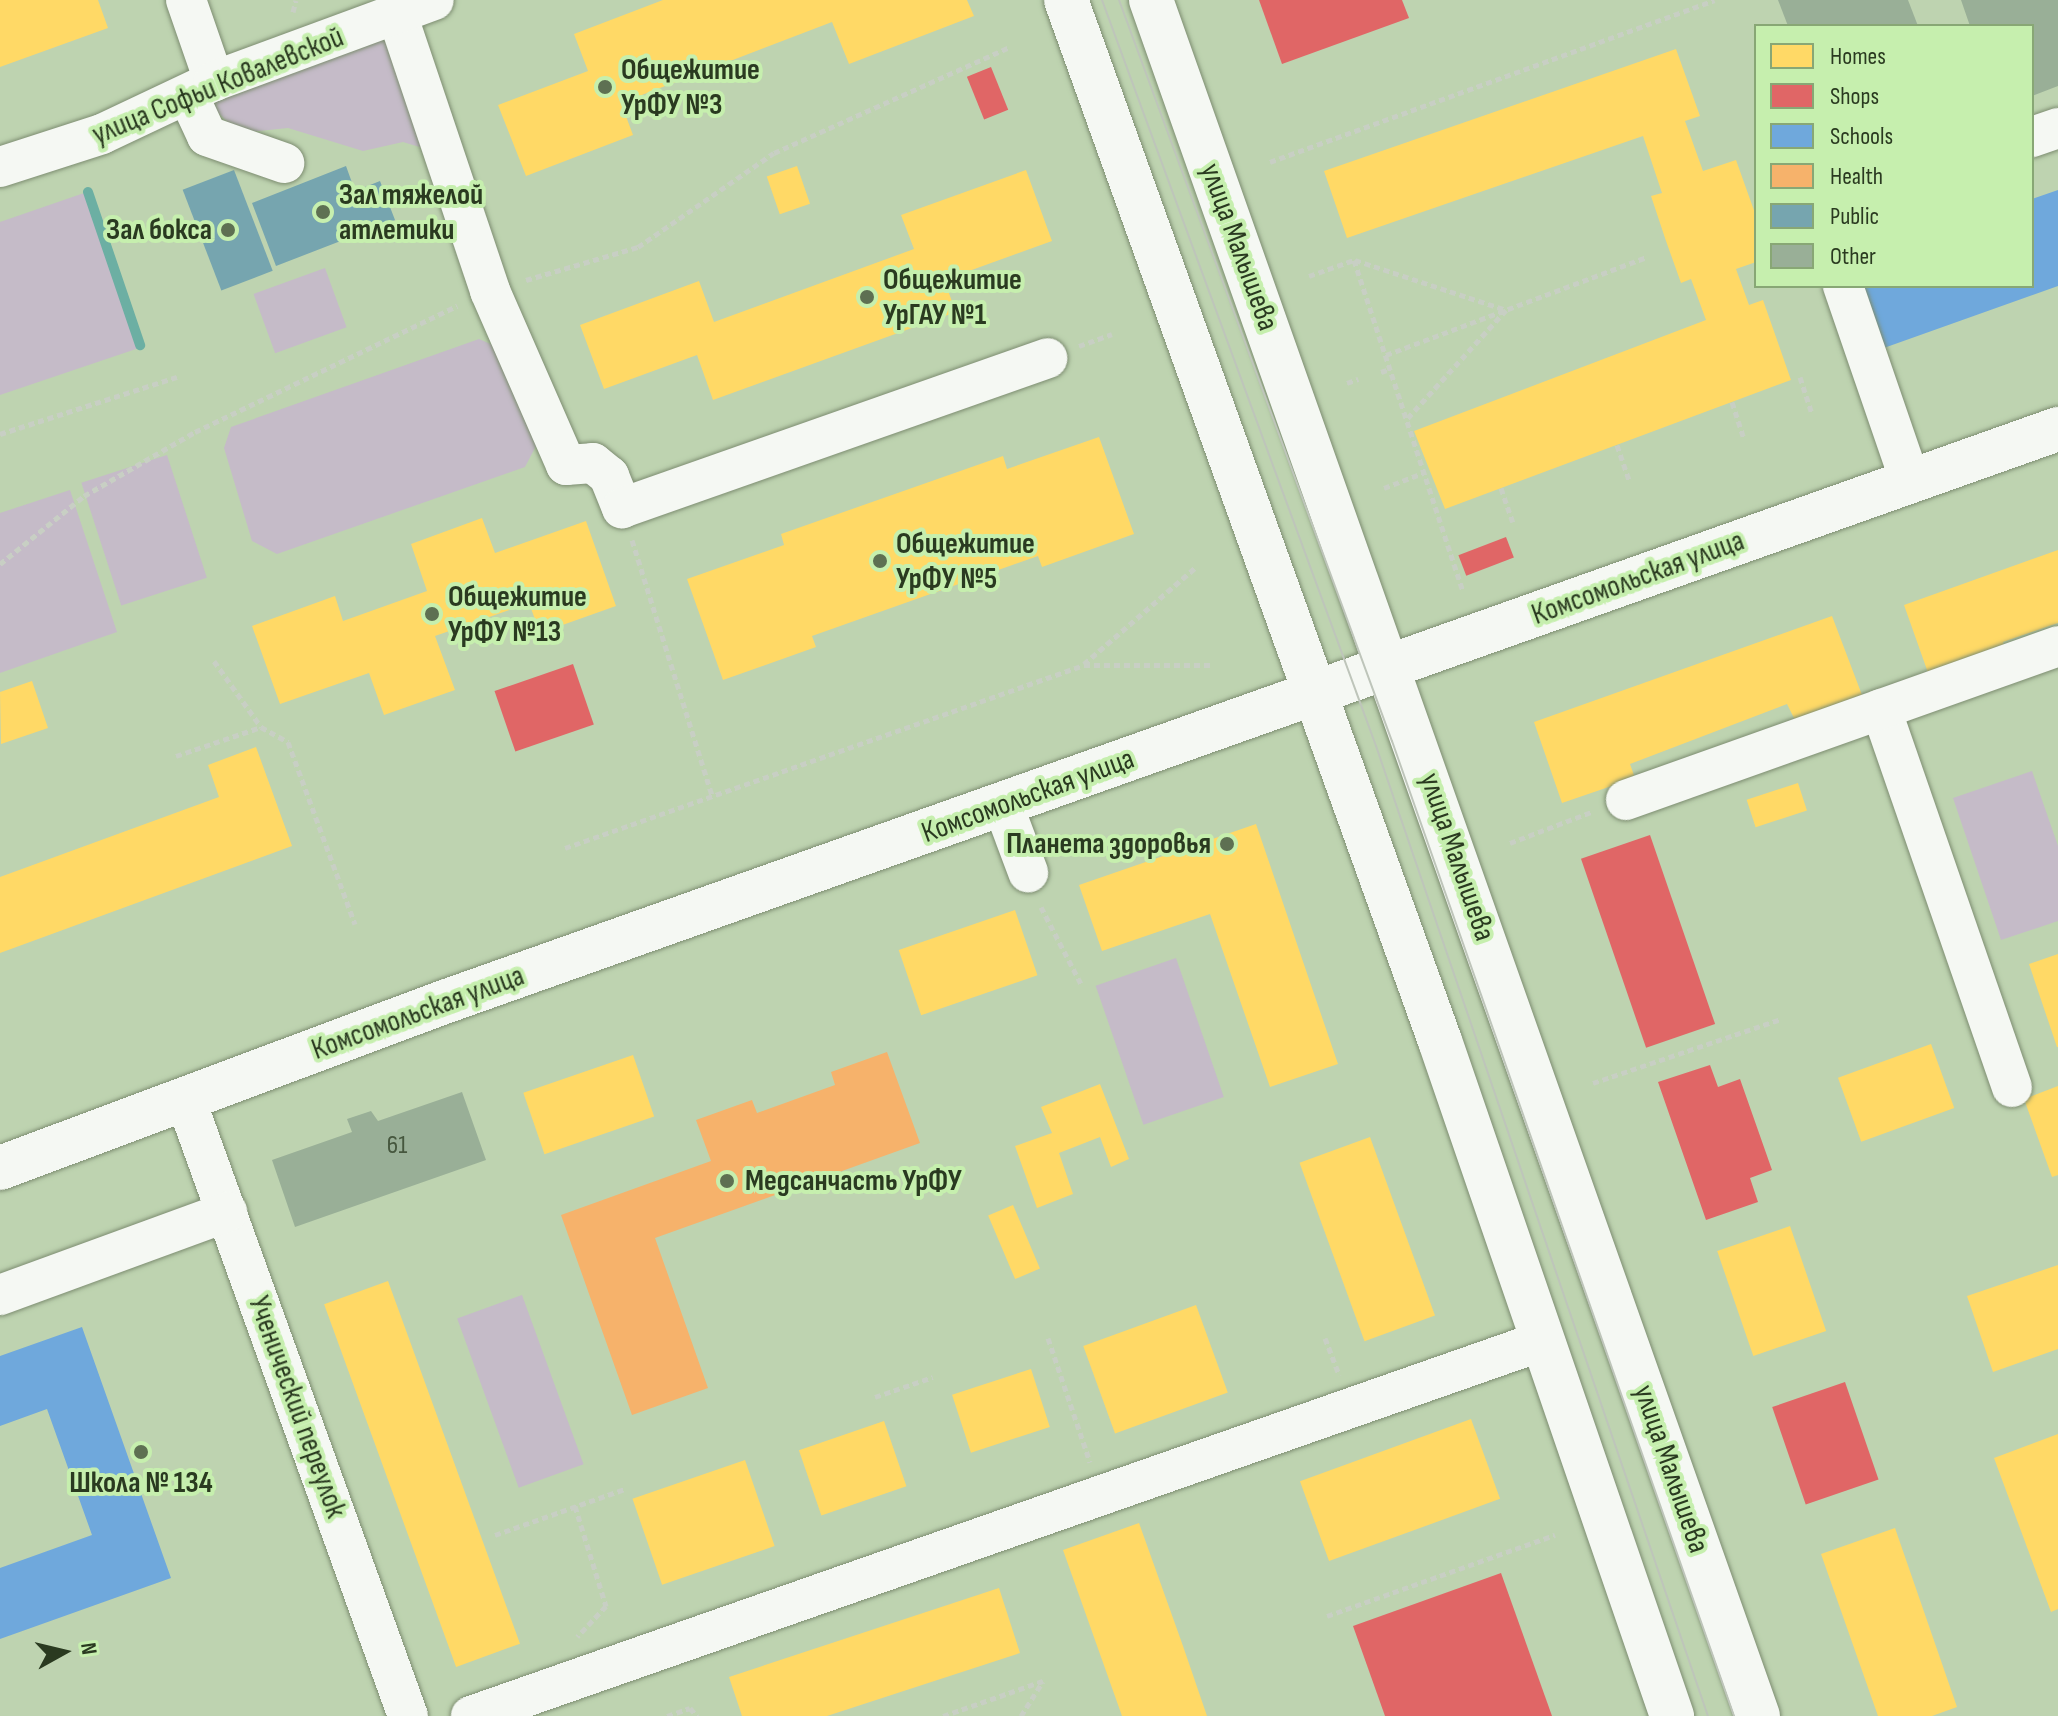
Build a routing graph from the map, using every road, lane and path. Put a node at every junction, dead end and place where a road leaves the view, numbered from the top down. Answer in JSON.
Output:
{"nodes":[{"id":1,"x":186,"y":0,"type":"edge"},
{"id":2,"x":296,"y":0,"type":"edge"},
{"id":3,"x":434,"y":0,"type":"edge"},
{"id":4,"x":1066,"y":0,"type":"edge"},
{"id":5,"x":1151,"y":0,"type":"edge"},
{"id":6,"x":1714,"y":0,"type":"edge"},
{"id":7,"x":293,"y":13,"type":"dead end"},
{"id":8,"x":398,"y":17,"type":"junction"},
{"id":9,"x":201,"y":88,"type":"junction"},
{"id":10,"x":2058,"y":128,"type":"edge"},
{"id":11,"x":2034,"y":136,"type":"edge"},
{"id":12,"x":1270,"y":162,"type":"dead end"},
{"id":13,"x":284,"y":163,"type":"dead end"},
{"id":14,"x":0,"y":167,"type":"edge"},
{"id":15,"x":1647,"y":257,"type":"dead end"},
{"id":16,"x":1354,"y":260,"type":"junction"},
{"id":17,"x":1309,"y":276,"type":"dead end"},
{"id":18,"x":1844,"y":288,"type":"edge"},
{"id":19,"x":1506,"y":310,"type":"junction"},
{"id":20,"x":1386,"y":355,"type":"junction"},
{"id":21,"x":1047,"y":358,"type":"dead end"},
{"id":22,"x":1390,"y":369,"type":"junction"},
{"id":23,"x":1381,"y":372,"type":"dead end"},
{"id":24,"x":177,"y":377,"type":"dead end"},
{"id":25,"x":1800,"y":377,"type":"dead end"},
{"id":26,"x":1358,"y":379,"type":"dead end"},
{"id":27,"x":1347,"y":383,"type":"dead end"},
{"id":28,"x":1732,"y":402,"type":"dead end"},
{"id":29,"x":1812,"y":414,"type":"dead end"},
{"id":30,"x":1406,"y":420,"type":"junction"},
{"id":31,"x":2058,"y":429,"type":"edge"},
{"id":32,"x":0,"y":434,"type":"edge"},
{"id":33,"x":1744,"y":439,"type":"dead end"},
{"id":34,"x":1617,"y":445,"type":"dead end"},
{"id":35,"x":1423,"y":473,"type":"junction"},
{"id":36,"x":1629,"y":480,"type":"dead end"},
{"id":37,"x":1910,"y":481,"type":"junction"},
{"id":38,"x":1384,"y":488,"type":"dead end"},
{"id":39,"x":1501,"y":488,"type":"dead end"},
{"id":40,"x":622,"y":508,"type":"junction"},
{"id":41,"x":1513,"y":522,"type":"dead end"},
{"id":42,"x":1195,"y":568,"type":"dead end"},
{"id":43,"x":1463,"y":591,"type":"dead end"},
{"id":44,"x":2058,"y":646,"type":"edge"},
{"id":45,"x":214,"y":661,"type":"dead end"},
{"id":46,"x":1084,"y":665,"type":"junction"},
{"id":47,"x":1210,"y":665,"type":"dead end"},
{"id":48,"x":1389,"y":667,"type":"junction"},
{"id":49,"x":1315,"y":694,"type":"junction"},
{"id":50,"x":1881,"y":709,"type":"junction"},
{"id":51,"x":261,"y":727,"type":"junction"},
{"id":52,"x":176,"y":756,"type":"dead end"},
{"id":53,"x":712,"y":795,"type":"junction"},
{"id":54,"x":1626,"y":800,"type":"joint"},
{"id":55,"x":1003,"y":805,"type":"junction"},
{"id":56,"x":1510,"y":843,"type":"dead end"},
{"id":57,"x":565,"y":848,"type":"dead end"},
{"id":58,"x":1028,"y":872,"type":"joint"},
{"id":59,"x":355,"y":924,"type":"dead end"},
{"id":60,"x":1081,"y":984,"type":"dead end"},
{"id":61,"x":1781,"y":1019,"type":"dead end"},
{"id":62,"x":1593,"y":1083,"type":"dead end"},
{"id":63,"x":2012,"y":1087,"type":"dead end"},
{"id":64,"x":185,"y":1098,"type":"junction"},
{"id":65,"x":0,"y":1168,"type":"edge"},
{"id":66,"x":227,"y":1212,"type":"junction"},
{"id":67,"x":0,"y":1295,"type":"edge"},
{"id":68,"x":1048,"y":1338,"type":"dead end"},
{"id":69,"x":1542,"y":1341,"type":"junction"},
{"id":70,"x":933,"y":1377,"type":"dead end"},
{"id":71,"x":875,"y":1397,"type":"dead end"},
{"id":72,"x":625,"y":1489,"type":"dead end"},
{"id":73,"x":1102,"y":1498,"type":"junction"},
{"id":74,"x":575,"y":1506,"type":"junction"},
{"id":75,"x":495,"y":1535,"type":"dead end"},
{"id":76,"x":1555,"y":1535,"type":"dead end"},
{"id":77,"x":1327,"y":1616,"type":"dead end"},
{"id":78,"x":566,"y":1649,"type":"dead end"},
{"id":79,"x":408,"y":1716,"type":"edge"},
{"id":80,"x":471,"y":1716,"type":"edge"},
{"id":81,"x":667,"y":1716,"type":"edge"},
{"id":82,"x":697,"y":1716,"type":"edge"},
{"id":83,"x":943,"y":1716,"type":"edge"},
{"id":84,"x":1021,"y":1716,"type":"edge"},
{"id":85,"x":1672,"y":1716,"type":"edge"},
{"id":86,"x":1758,"y":1716,"type":"edge"}],
"edges":[{"from":1,"to":9,"type":"street"},
{"from":2,"to":7,"type":"path"},
{"from":3,"to":8,"type":"street","name":"улица Софьи Ковалевской"},
{"from":4,"to":49,"type":"main road"},
{"from":5,"to":48,"type":"main road","name":"улица Малышева"},
{"from":6,"to":12,"type":"path"},
{"from":8,"to":9,"type":"street","name":"улица Софьи Ковалевской"},
{"from":8,"to":40,"type":"street"},
{"from":9,"to":13,"type":"street"},
{"from":9,"to":14,"type":"street","name":"улица Софьи Ковалевской"},
{"from":10,"to":11,"type":"street"},
{"from":15,"to":19,"type":"path"},
{"from":16,"to":17,"type":"path"},
{"from":16,"to":19,"type":"path"},
{"from":16,"to":20,"type":"path"},
{"from":18,"to":37,"type":"street"},
{"from":19,"to":20,"type":"path"},
{"from":19,"to":30,"type":"path"},
{"from":20,"to":22,"type":"path"},
{"from":21,"to":40,"type":"street"},
{"from":22,"to":23,"type":"path"},
{"from":22,"to":30,"type":"path"},
{"from":24,"to":32,"type":"path"},
{"from":25,"to":29,"type":"path"},
{"from":26,"to":27,"type":"path"},
{"from":28,"to":33,"type":"path"},
{"from":30,"to":35,"type":"path"},
{"from":31,"to":37,"type":"main road","name":"Комсомольская улица"},
{"from":34,"to":36,"type":"path"},
{"from":35,"to":38,"type":"path"},
{"from":35,"to":43,"type":"path"},
{"from":37,"to":48,"type":"main road","name":"Комсомольская улица"},
{"from":39,"to":41,"type":"path"},
{"from":40,"to":53,"type":"path"},
{"from":42,"to":46,"type":"path"},
{"from":44,"to":50,"type":"street"},
{"from":45,"to":51,"type":"path"},
{"from":46,"to":47,"type":"path"},
{"from":46,"to":53,"type":"path"},
{"from":48,"to":49,"type":"main road","name":"Комсомольская улица"},
{"from":48,"to":86,"type":"main road","name":"улица Малышева"},
{"from":49,"to":55,"type":"main road","name":"Комсомольская улица"},
{"from":49,"to":69,"type":"main road"},
{"from":50,"to":54,"type":"street"},
{"from":50,"to":63,"type":"street"},
{"from":51,"to":52,"type":"path"},
{"from":51,"to":59,"type":"path"},
{"from":53,"to":57,"type":"path"},
{"from":54,"to":56,"type":"path"},
{"from":55,"to":58,"type":"street"},
{"from":55,"to":64,"type":"main road","name":"Комсомольская улица"},
{"from":58,"to":60,"type":"path"},
{"from":61,"to":62,"type":"path"},
{"from":64,"to":65,"type":"main road","name":"Комсомольская улица"},
{"from":64,"to":66,"type":"street","name":"Ученический переулок"},
{"from":66,"to":67,"type":"street"},
{"from":66,"to":79,"type":"street","name":"Ученический переулок"},
{"from":68,"to":73,"type":"path"},
{"from":69,"to":73,"type":"street"},
{"from":69,"to":85,"type":"main road"},
{"from":70,"to":71,"type":"path"},
{"from":72,"to":74,"type":"path"},
{"from":73,"to":80,"type":"street"},
{"from":74,"to":75,"type":"path"},
{"from":74,"to":78,"type":"path"},
{"from":76,"to":77,"type":"path"},
{"from":81,"to":82,"type":"path"},
{"from":83,"to":84,"type":"path"}]}
